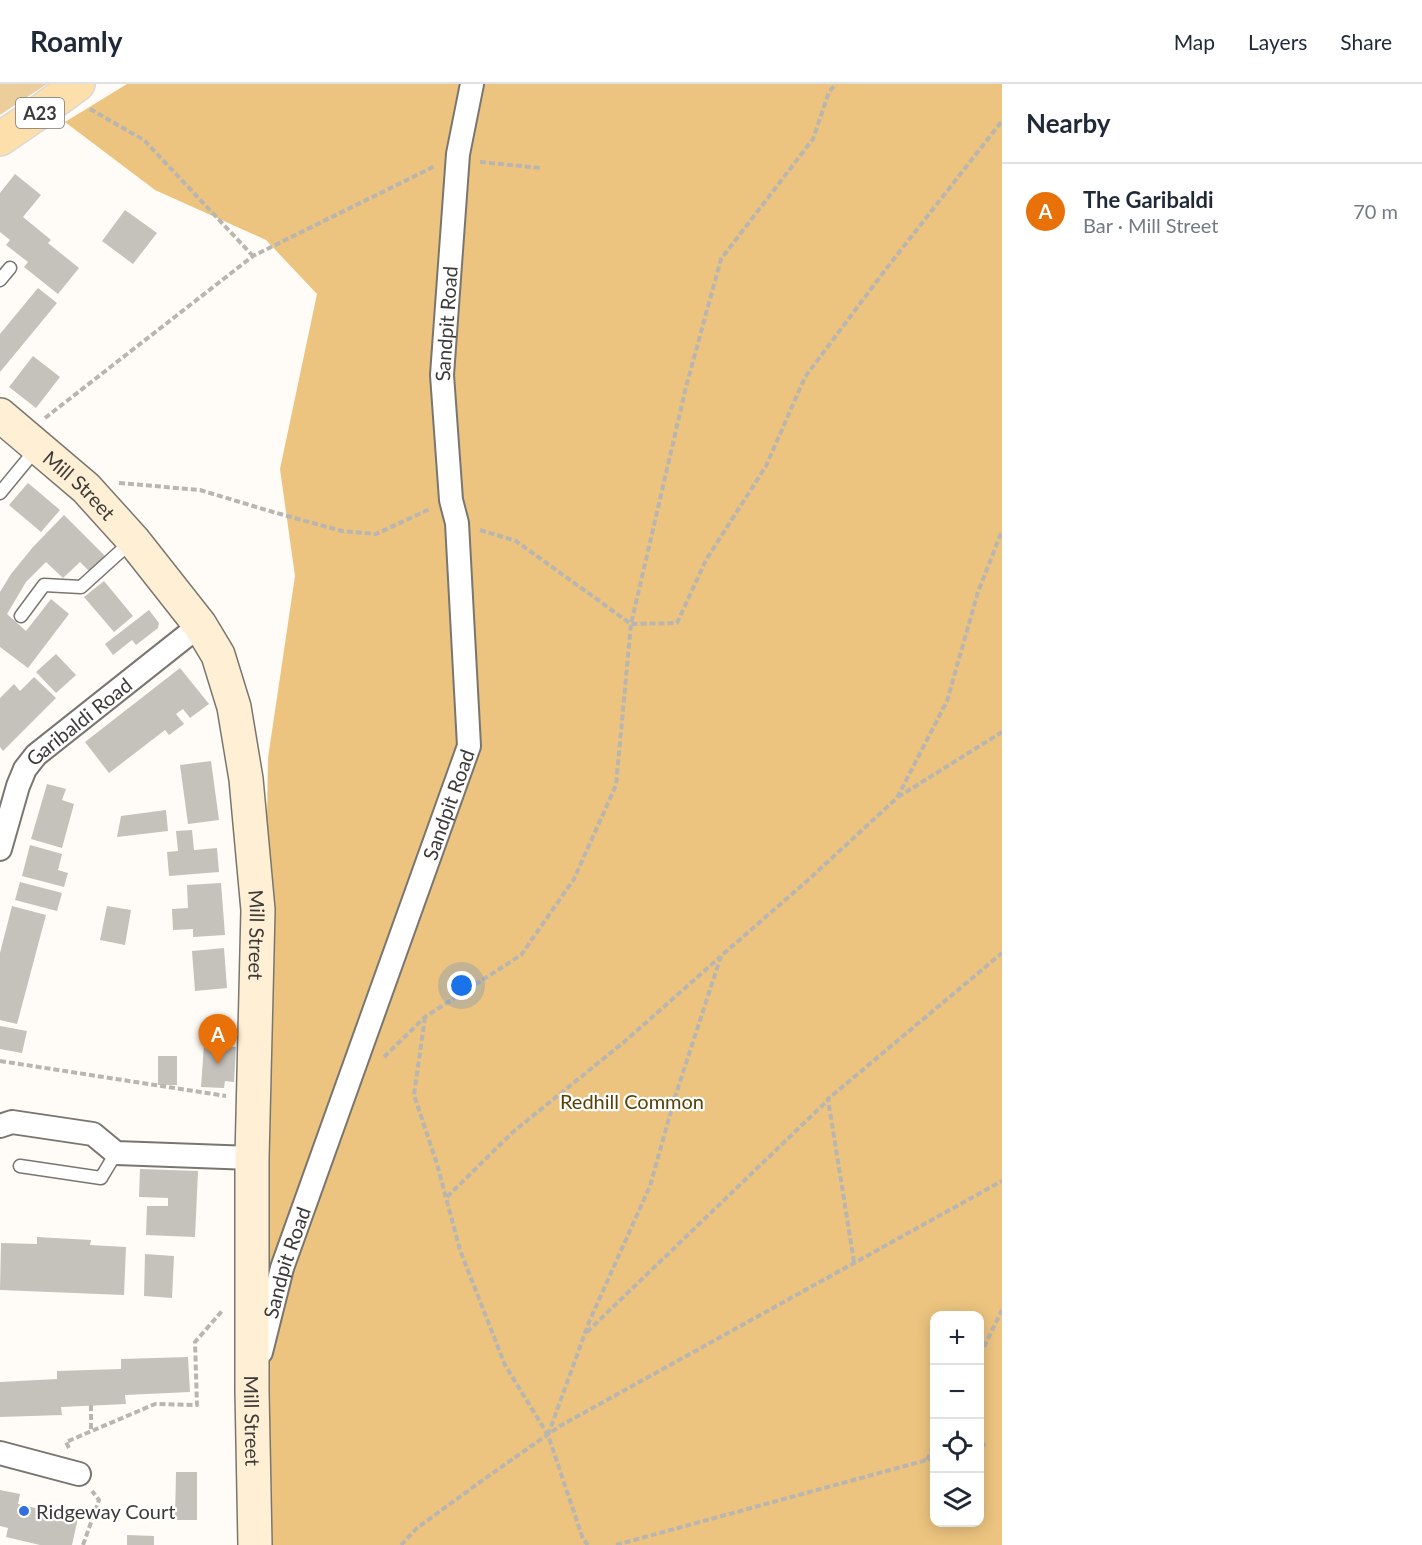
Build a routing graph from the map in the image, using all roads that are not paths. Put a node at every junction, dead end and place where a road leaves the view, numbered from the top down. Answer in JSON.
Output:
{"nodes":[{"id":1,"x":472,"y":84,"type":"edge"},
{"id":2,"x":72,"y":88,"type":"edge"},
{"id":3,"x":0,"y":139,"type":"edge"},
{"id":4,"x":10,"y":268,"type":"dead end"},
{"id":5,"x":0,"y":280,"type":"edge"},
{"id":6,"x":20,"y":432,"type":"edge"},
{"id":7,"x":0,"y":493,"type":"edge"},
{"id":8,"x":134,"y":540,"type":"junction"},
{"id":9,"x":21,"y":616,"type":"dead end"},
{"id":10,"x":200,"y":625,"type":"junction"},
{"id":11,"x":0,"y":849,"type":"edge"},
{"id":12,"x":0,"y":1126,"type":"edge"},
{"id":13,"x":116,"y":1153,"type":"junction"},
{"id":14,"x":252,"y":1158,"type":"junction"},
{"id":15,"x":20,"y":1166,"type":"dead end"},
{"id":16,"x":252,"y":1391,"type":"junction"},
{"id":17,"x":0,"y":1453,"type":"edge"},
{"id":18,"x":79,"y":1474,"type":"road end"},
{"id":19,"x":255,"y":1545,"type":"edge"}],
"edges":[{"from":1,"to":16,"type":"street","name":"Sandpit Road"},
{"from":2,"to":3,"type":"main road","number":"A23"},
{"from":4,"to":5,"type":"lane"},
{"from":6,"to":7,"type":"lane"},
{"from":6,"to":8,"type":"street","name":"Mill Street"},
{"from":8,"to":9,"type":"lane"},
{"from":8,"to":10,"type":"street","name":"Mill Street"},
{"from":10,"to":11,"type":"street","name":"Garibaldi Road"},
{"from":10,"to":14,"type":"street","name":"Mill Street"},
{"from":12,"to":13,"type":"street"},
{"from":13,"to":14,"type":"street"},
{"from":13,"to":15,"type":"lane"},
{"from":14,"to":16,"type":"street","name":"Mill Street"},
{"from":16,"to":19,"type":"street","name":"Mill Street"},
{"from":17,"to":18,"type":"street"}]}
